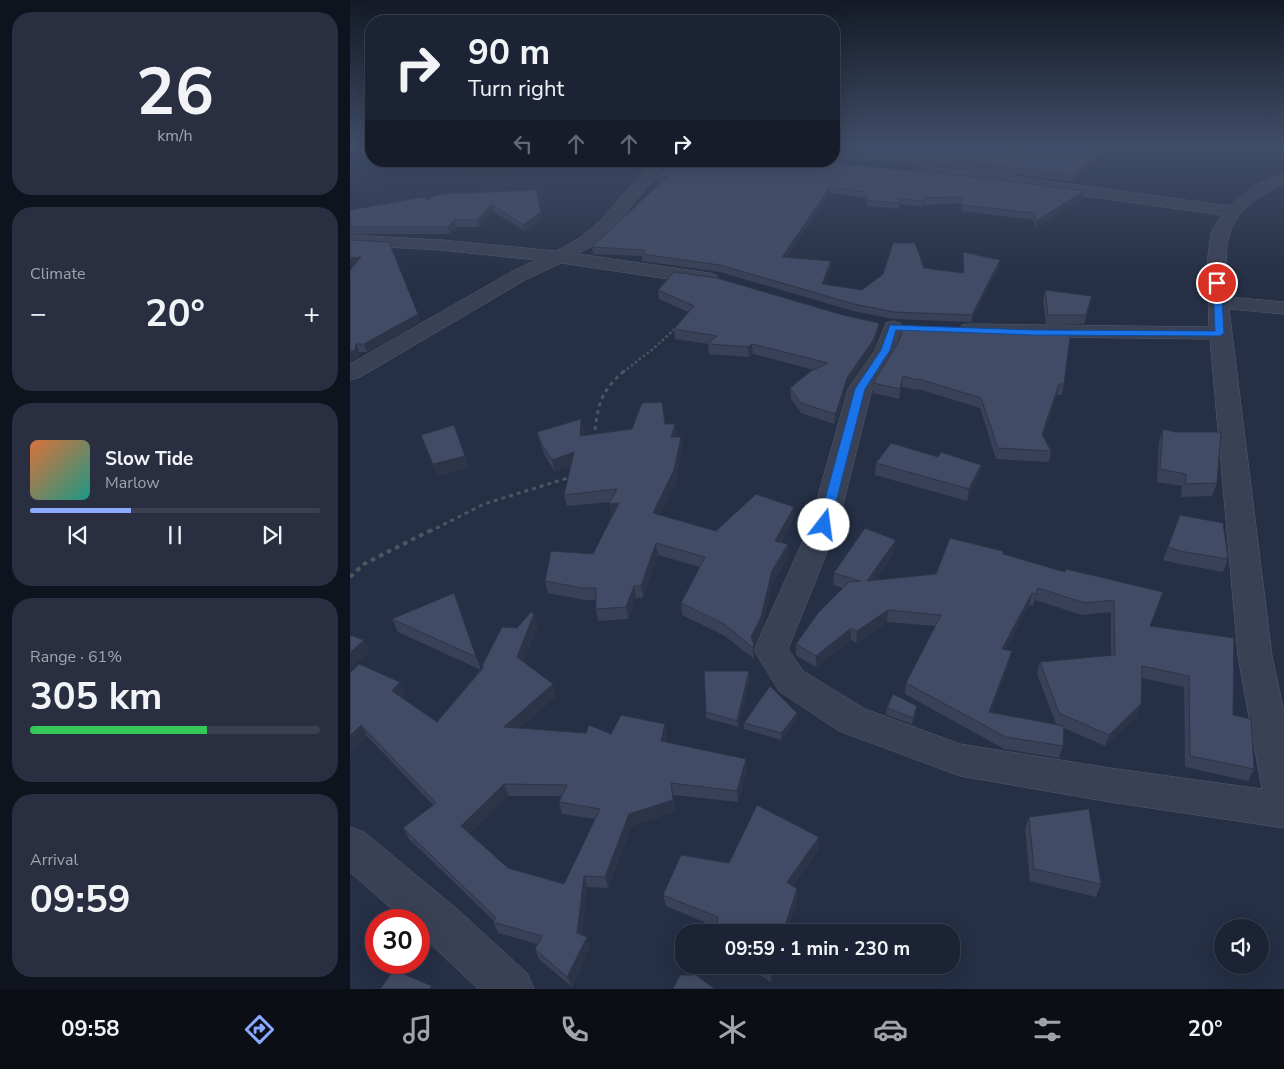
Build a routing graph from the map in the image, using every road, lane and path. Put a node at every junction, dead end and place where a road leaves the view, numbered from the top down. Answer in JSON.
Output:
{"nodes":[{"id":1,"x":637,"y":191,"type":"edge"},
{"id":2,"x":1088,"y":191,"type":"edge"},
{"id":3,"x":1257,"y":191,"type":"edge"},
{"id":4,"x":1232,"y":211,"type":"junction"},
{"id":5,"x":350,"y":240,"type":"edge"},
{"id":6,"x":558,"y":257,"type":"junction"},
{"id":7,"x":729,"y":282,"type":"edge"},
{"id":8,"x":1218,"y":302,"type":"junction"},
{"id":9,"x":1284,"y":308,"type":"edge"},
{"id":10,"x":682,"y":322,"type":"edge"},
{"id":11,"x":894,"y":326,"type":"dead end"},
{"id":12,"x":952,"y":329,"type":"edge"},
{"id":13,"x":1220,"y":333,"type":"junction"},
{"id":14,"x":350,"y":373,"type":"edge"},
{"id":15,"x":593,"y":443,"type":"edge"},
{"id":16,"x":572,"y":477,"type":"edge"},
{"id":17,"x":350,"y":577,"type":"edge"},
{"id":18,"x":1284,"y":802,"type":"edge"},
{"id":19,"x":1284,"y":810,"type":"edge"},
{"id":20,"x":350,"y":846,"type":"edge"},
{"id":21,"x":511,"y":989,"type":"edge"}],
"edges":[{"from":1,"to":6,"type":"street"},
{"from":2,"to":4,"type":"street"},
{"from":3,"to":4,"type":"street"},
{"from":4,"to":8,"type":"street"},
{"from":5,"to":6,"type":"street"},
{"from":6,"to":7,"type":"street"},
{"from":6,"to":14,"type":"street"},
{"from":8,"to":9,"type":"street"},
{"from":8,"to":13,"type":"street"},
{"from":10,"to":15,"type":"path"},
{"from":11,"to":19,"type":"street"},
{"from":12,"to":13,"type":"street"},
{"from":13,"to":18,"type":"street"},
{"from":16,"to":17,"type":"path"},
{"from":20,"to":21,"type":"street"}]}
